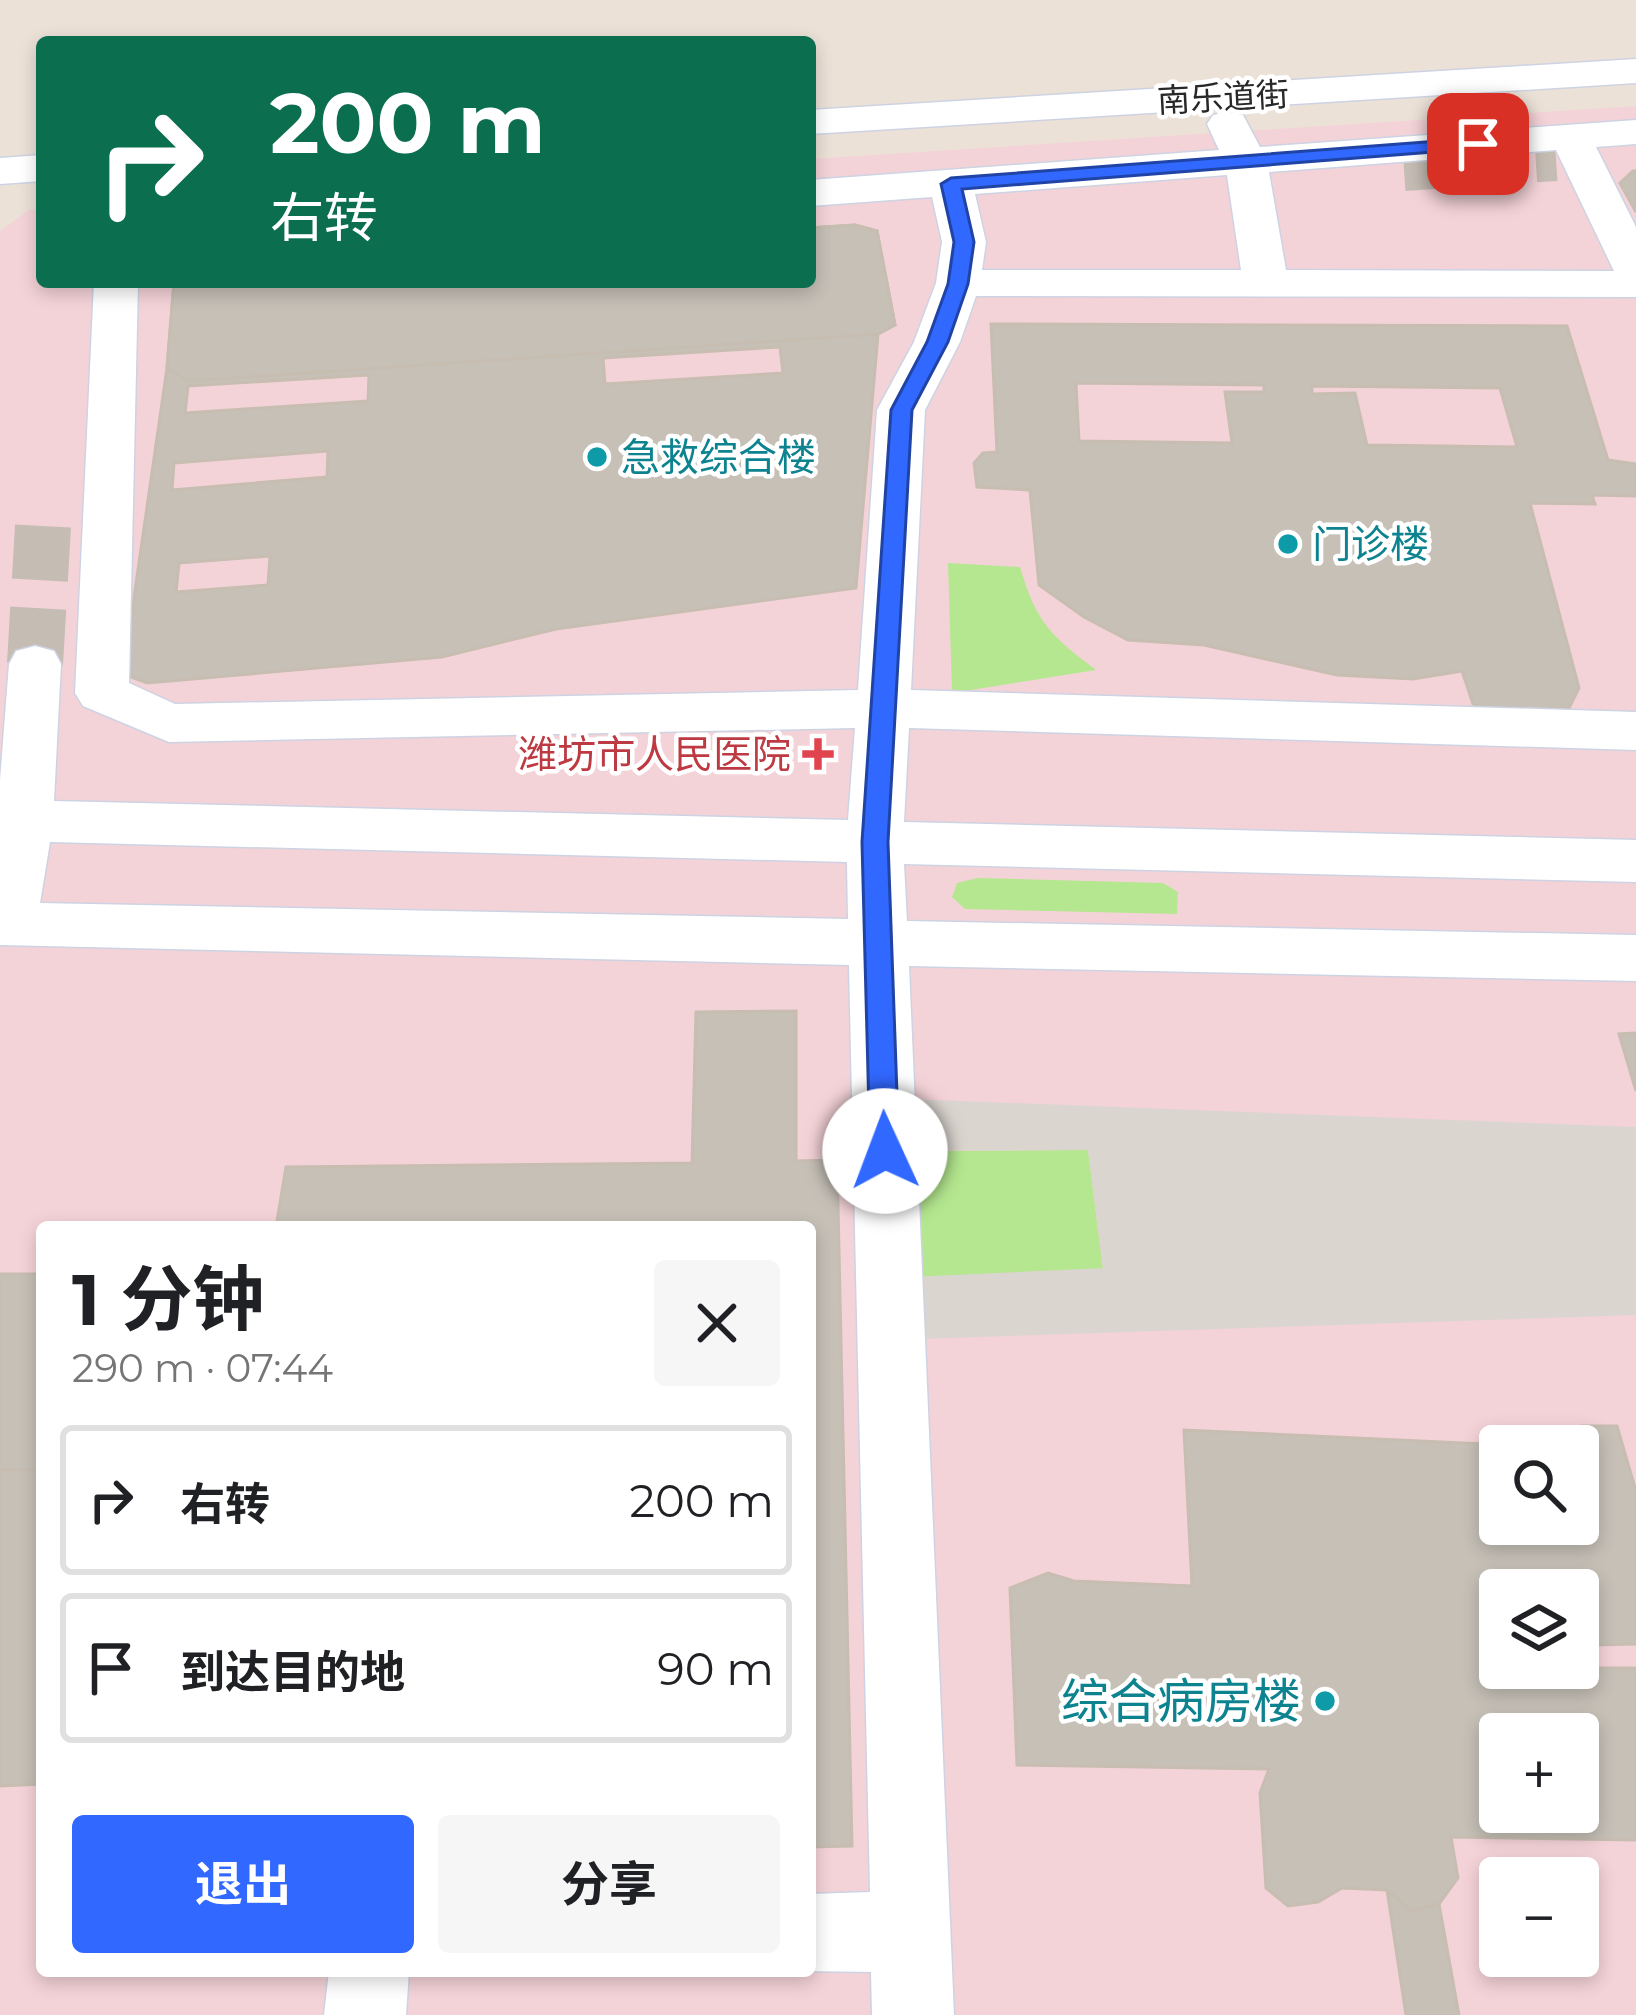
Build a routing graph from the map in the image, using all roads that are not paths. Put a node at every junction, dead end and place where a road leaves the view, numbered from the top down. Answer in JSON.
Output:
{"nodes":[{"id":1,"x":1636,"y":71,"type":"edge"},
{"id":2,"x":1216,"y":97,"type":"junction"},
{"id":3,"x":816,"y":122,"type":"edge"},
{"id":4,"x":1636,"y":132,"type":"edge"},
{"id":5,"x":1570,"y":137,"type":"junction"},
{"id":6,"x":36,"y":168,"type":"edge"},
{"id":7,"x":1403,"y":169,"type":"tunnel mouth"},
{"id":8,"x":0,"y":171,"type":"edge"},
{"id":9,"x":1247,"y":171,"type":"junction"},
{"id":10,"x":951,"y":184,"type":"junction"},
{"id":11,"x":816,"y":193,"type":"edge"},
{"id":12,"x":1636,"y":271,"type":"edge"},
{"id":13,"x":958,"y":284,"type":"junction"},
{"id":14,"x":1266,"y":284,"type":"junction"},
{"id":15,"x":1636,"y":284,"type":"edge"},
{"id":16,"x":116,"y":288,"type":"edge"},
{"id":17,"x":35,"y":664,"type":"tunnel mouth"},
{"id":18,"x":883,"y":708,"type":"junction"},
{"id":19,"x":1636,"y":731,"type":"edge"},
{"id":20,"x":25,"y":821,"type":"junction"},
{"id":21,"x":403,"y":831,"type":"junction"},
{"id":22,"x":875,"y":842,"type":"junction"},
{"id":23,"x":1636,"y":861,"type":"edge"},
{"id":24,"x":385,"y":929,"type":"junction"},
{"id":25,"x":878,"y":940,"type":"junction"},
{"id":26,"x":1636,"y":958,"type":"edge"},
{"id":27,"x":910,"y":1931,"type":"junction"},
{"id":28,"x":816,"y":1934,"type":"edge"},
{"id":29,"x":368,"y":1977,"type":"edge"},
{"id":30,"x":365,"y":2015,"type":"edge"},
{"id":31,"x":913,"y":2015,"type":"edge"}],
"edges":[{"from":1,"to":2,"type":"street","name":"南乐道街"},
{"from":2,"to":3,"type":"street","name":"南乐道街"},
{"from":2,"to":9,"type":"street"},
{"from":4,"to":5,"type":"street"},
{"from":5,"to":9,"type":"street"},
{"from":5,"to":12,"type":"street"},
{"from":6,"to":8,"type":"street"},
{"from":7,"to":9,"type":"street"},
{"from":9,"to":10,"type":"street"},
{"from":9,"to":14,"type":"street"},
{"from":10,"to":11,"type":"street"},
{"from":10,"to":13,"type":"street"},
{"from":13,"to":14,"type":"street"},
{"from":13,"to":18,"type":"street"},
{"from":14,"to":15,"type":"street"},
{"from":16,"to":18,"type":"street"},
{"from":17,"to":20,"type":"street"},
{"from":18,"to":19,"type":"street"},
{"from":18,"to":22,"type":"street"},
{"from":20,"to":21,"type":"street"},
{"from":20,"to":24,"type":"street"},
{"from":21,"to":22,"type":"street"},
{"from":21,"to":24,"type":"street"},
{"from":22,"to":23,"type":"street"},
{"from":22,"to":25,"type":"street"},
{"from":24,"to":25,"type":"street"},
{"from":25,"to":26,"type":"street"},
{"from":25,"to":27,"type":"street"},
{"from":27,"to":28,"type":"street"},
{"from":27,"to":31,"type":"street"},
{"from":29,"to":30,"type":"street"}]}
